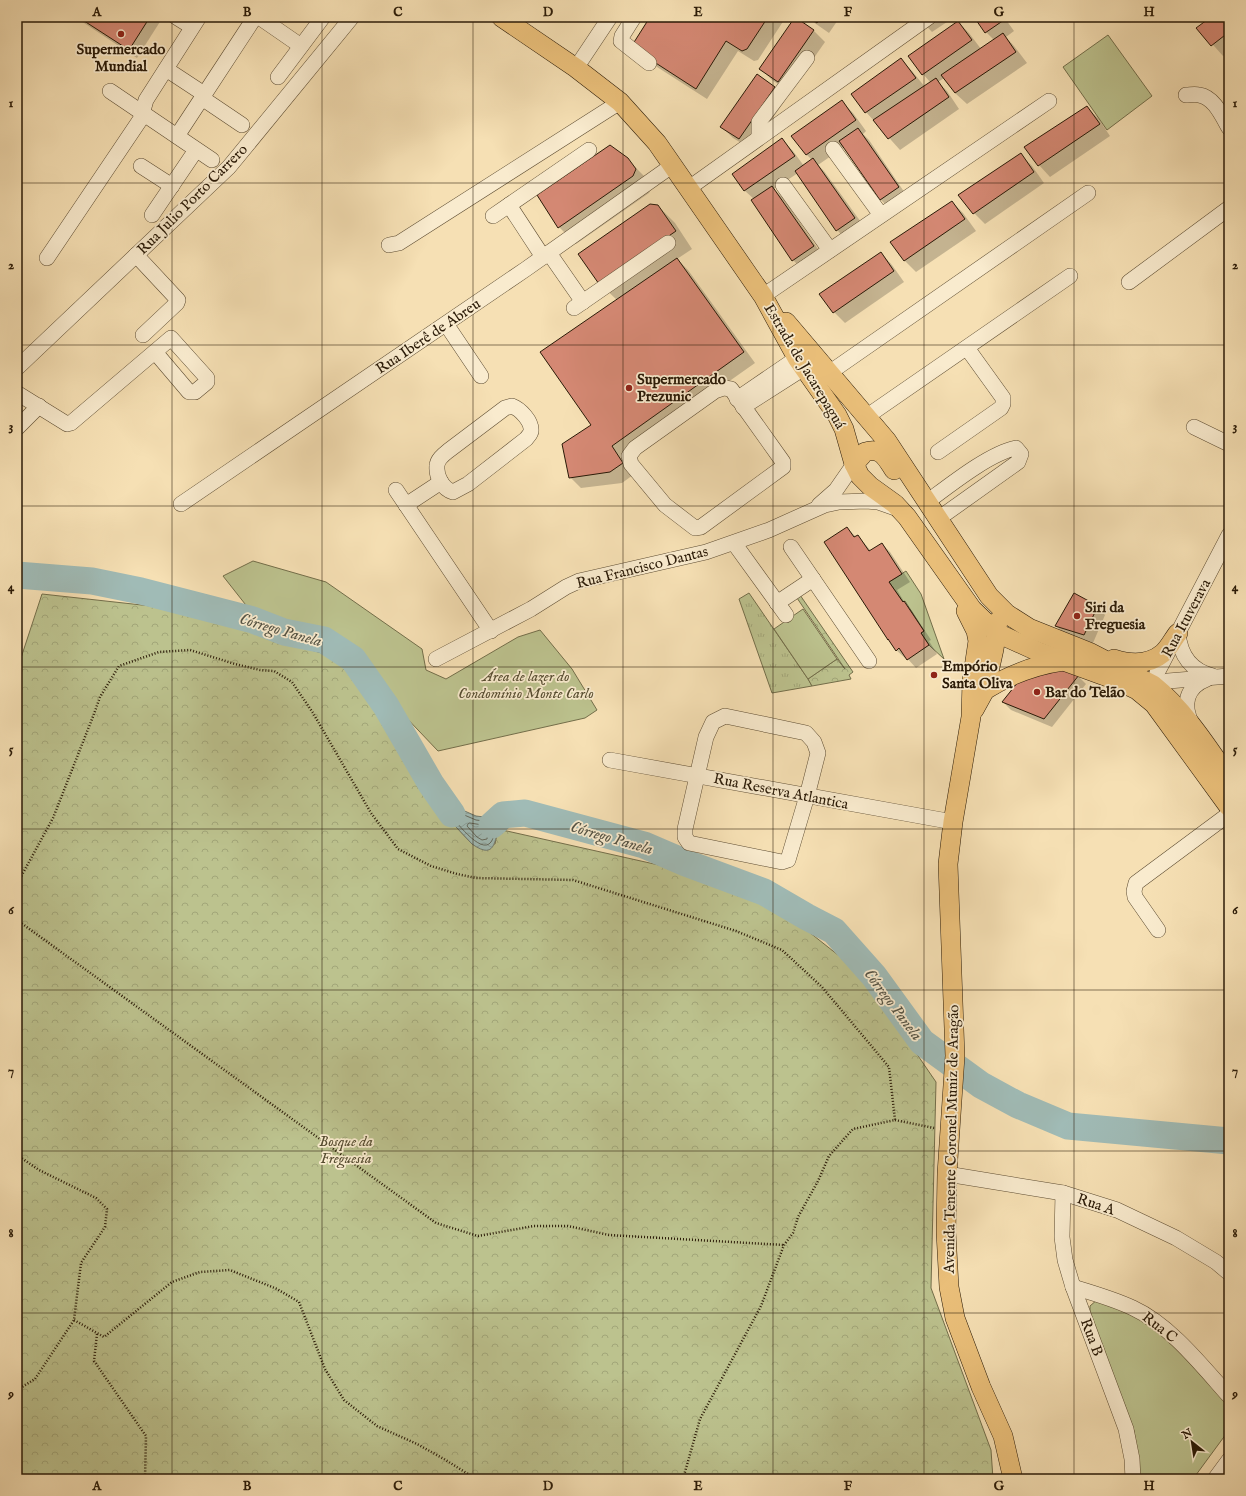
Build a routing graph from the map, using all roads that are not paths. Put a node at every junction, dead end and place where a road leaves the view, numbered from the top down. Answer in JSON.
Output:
{"nodes":[{"id":1,"x":176,"y":17,"type":"edge"},
{"id":2,"x":255,"y":17,"type":"edge"},
{"id":3,"x":259,"y":17,"type":"edge"},
{"id":4,"x":323,"y":17,"type":"edge"},
{"id":5,"x":351,"y":17,"type":"edge"},
{"id":6,"x":501,"y":17,"type":"edge"},
{"id":7,"x":610,"y":17,"type":"edge"},
{"id":8,"x":634,"y":17,"type":"edge"},
{"id":9,"x":929,"y":17,"type":"edge"},
{"id":10,"x":195,"y":22,"type":"edge"},
{"id":11,"x":301,"y":46,"type":"junction"},
{"id":12,"x":807,"y":58,"type":"dead end"},
{"id":13,"x":649,"y":64,"type":"dead end"},
{"id":14,"x":576,"y":68,"type":"junction"},
{"id":15,"x":166,"y":69,"type":"junction"},
{"id":16,"x":278,"y":77,"type":"dead end"},
{"id":17,"x":110,"y":91,"type":"dead end"},
{"id":18,"x":1186,"y":95,"type":"dead end"},
{"id":19,"x":203,"y":96,"type":"junction"},
{"id":20,"x":1049,"y":101,"type":"dead end"},
{"id":21,"x":620,"y":102,"type":"junction"},
{"id":22,"x":144,"y":114,"type":"junction"},
{"id":23,"x":242,"y":125,"type":"dead end"},
{"id":24,"x":1229,"y":128,"type":"edge"},
{"id":25,"x":177,"y":136,"type":"junction"},
{"id":26,"x":759,"y":137,"type":"junction"},
{"id":27,"x":833,"y":149,"type":"dead end"},
{"id":28,"x":196,"y":150,"type":"junction"},
{"id":29,"x":589,"y":150,"type":"dead end"},
{"id":30,"x":212,"y":160,"type":"dead end"},
{"id":31,"x":673,"y":165,"type":"junction"},
{"id":32,"x":141,"y":166,"type":"dead end"},
{"id":33,"x":783,"y":185,"type":"dead end"},
{"id":34,"x":172,"y":186,"type":"junction"},
{"id":35,"x":689,"y":188,"type":"junction"},
{"id":36,"x":1088,"y":193,"type":"dead end"},
{"id":37,"x":509,"y":205,"type":"junction"},
{"id":38,"x":1229,"y":208,"type":"edge"},
{"id":39,"x":152,"y":215,"type":"dead end"},
{"id":40,"x":492,"y":216,"type":"dead end"},
{"id":41,"x":880,"y":216,"type":"junction"},
{"id":42,"x":668,"y":243,"type":"dead end"},
{"id":43,"x":389,"y":245,"type":"dead end"},
{"id":44,"x":830,"y":250,"type":"junction"},
{"id":45,"x":136,"y":255,"type":"junction"},
{"id":46,"x":546,"y":255,"type":"junction"},
{"id":47,"x":47,"y":258,"type":"dead end"},
{"id":48,"x":1070,"y":276,"type":"dead end"},
{"id":49,"x":1129,"y":282,"type":"dead end"},
{"id":50,"x":763,"y":296,"type":"junction"},
{"id":51,"x":446,"y":324,"type":"junction"},
{"id":52,"x":143,"y":335,"type":"dead end"},
{"id":53,"x":967,"y":348,"type":"junction"},
{"id":54,"x":155,"y":352,"type":"dead end"},
{"id":55,"x":800,"y":363,"type":"junction"},
{"id":56,"x":17,"y":368,"type":"edge"},
{"id":57,"x":829,"y":373,"type":"junction"},
{"id":58,"x":481,"y":376,"type":"dead end"},
{"id":59,"x":17,"y":392,"type":"edge"},
{"id":60,"x":740,"y":403,"type":"junction"},
{"id":61,"x":39,"y":406,"type":"junction"},
{"id":62,"x":866,"y":417,"type":"junction"},
{"id":63,"x":1194,"y":427,"type":"dead end"},
{"id":64,"x":17,"y":428,"type":"edge"},
{"id":65,"x":1229,"y":444,"type":"edge"},
{"id":66,"x":938,"y":452,"type":"dead end"},
{"id":67,"x":854,"y":464,"type":"junction"},
{"id":68,"x":441,"y":482,"type":"junction"},
{"id":69,"x":396,"y":490,"type":"dead end"},
{"id":70,"x":927,"y":502,"type":"junction"},
{"id":71,"x":181,"y":504,"type":"dead end"},
{"id":72,"x":406,"y":505,"type":"junction"},
{"id":73,"x":812,"y":511,"type":"junction"},
{"id":74,"x":901,"y":511,"type":"junction"},
{"id":75,"x":938,"y":519,"type":"junction"},
{"id":76,"x":1229,"y":535,"type":"edge"},
{"id":77,"x":734,"y":543,"type":"junction"},
{"id":78,"x":791,"y":548,"type":"dead end"},
{"id":79,"x":813,"y":579,"type":"junction"},
{"id":80,"x":959,"y":592,"type":"junction"},
{"id":81,"x":989,"y":596,"type":"junction"},
{"id":82,"x":491,"y":631,"type":"junction"},
{"id":83,"x":997,"y":632,"type":"junction"},
{"id":84,"x":1178,"y":633,"type":"junction"},
{"id":85,"x":1089,"y":652,"type":"junction"},
{"id":86,"x":436,"y":659,"type":"dead end"},
{"id":87,"x":869,"y":661,"type":"dead end"},
{"id":88,"x":1063,"y":661,"type":"junction"},
{"id":89,"x":1222,"y":676,"type":"edge"},
{"id":90,"x":1153,"y":685,"type":"junction"},
{"id":91,"x":1127,"y":686,"type":"junction"},
{"id":92,"x":985,"y":690,"type":"junction"},
{"id":93,"x":1154,"y":704,"type":"junction"},
{"id":94,"x":971,"y":717,"type":"junction"},
{"id":95,"x":1194,"y":728,"type":"junction"},
{"id":96,"x":610,"y":760,"type":"dead end"},
{"id":97,"x":696,"y":775,"type":"junction"},
{"id":98,"x":1229,"y":778,"type":"edge"},
{"id":99,"x":807,"y":796,"type":"junction"},
{"id":100,"x":1229,"y":807,"type":"edge"},
{"id":101,"x":1229,"y":814,"type":"edge"},
{"id":102,"x":953,"y":822,"type":"junction"},
{"id":103,"x":1158,"y":930,"type":"dead end"},
{"id":104,"x":948,"y":1174,"type":"junction"},
{"id":105,"x":1063,"y":1193,"type":"junction"},
{"id":106,"x":1229,"y":1273,"type":"edge"},
{"id":107,"x":1073,"y":1287,"type":"junction"},
{"id":108,"x":1229,"y":1396,"type":"edge"},
{"id":109,"x":1229,"y":1460,"type":"edge"},
{"id":110,"x":1013,"y":1479,"type":"edge"},
{"id":111,"x":1133,"y":1479,"type":"edge"},
{"id":112,"x":1215,"y":1479,"type":"edge"}],
"edges":[{"from":1,"to":10,"type":"street"},
{"from":2,"to":19,"type":"street"},
{"from":3,"to":11,"type":"street"},
{"from":4,"to":11,"type":"street"},
{"from":5,"to":45,"type":"street","name":"Rua Julio Porto Carrero"},
{"from":6,"to":14,"type":"main road","name":"Estrada de Jacarepaguá"},
{"from":7,"to":14,"type":"street"},
{"from":8,"to":13,"type":"street"},
{"from":9,"to":26,"type":"street"},
{"from":10,"to":15,"type":"street"},
{"from":11,"to":16,"type":"street"},
{"from":12,"to":26,"type":"street"},
{"from":14,"to":21,"type":"main road","name":"Estrada de Jacarepaguá"},
{"from":15,"to":19,"type":"street"},
{"from":15,"to":22,"type":"street"},
{"from":17,"to":22,"type":"street"},
{"from":18,"to":24,"type":"street"},
{"from":19,"to":23,"type":"street"},
{"from":19,"to":25,"type":"street"},
{"from":20,"to":41,"type":"street"},
{"from":21,"to":31,"type":"main road","name":"Estrada de Jacarepaguá"},
{"from":21,"to":43,"type":"street"},
{"from":22,"to":25,"type":"street"},
{"from":22,"to":47,"type":"street"},
{"from":25,"to":28,"type":"street"},
{"from":26,"to":35,"type":"street"},
{"from":27,"to":41,"type":"street"},
{"from":28,"to":30,"type":"street"},
{"from":28,"to":34,"type":"street"},
{"from":29,"to":37,"type":"street"},
{"from":31,"to":35,"type":"main road","name":"Estrada de Jacarepaguá"},
{"from":31,"to":46,"type":"street","name":"Rua Iberê de Abreu"},
{"from":32,"to":34,"type":"street"},
{"from":33,"to":44,"type":"street"},
{"from":34,"to":39,"type":"street"},
{"from":35,"to":50,"type":"main road","name":"Estrada de Jacarepaguá"},
{"from":36,"to":57,"type":"street"},
{"from":37,"to":40,"type":"street"},
{"from":37,"to":46,"type":"street"},
{"from":38,"to":49,"type":"street"},
{"from":41,"to":44,"type":"street"},
{"from":42,"to":46,"type":"street"},
{"from":44,"to":50,"type":"street"},
{"from":45,"to":52,"type":"street"},
{"from":45,"to":56,"type":"street","name":"Rua Julio Porto Carrero"},
{"from":46,"to":51,"type":"street","name":"Rua Iberê de Abreu"},
{"from":48,"to":53,"type":"street"},
{"from":50,"to":55,"type":"main road","name":"Estrada de Jacarepaguá"},
{"from":50,"to":57,"type":"main road","name":"Estrada de Jacarepaguá"},
{"from":51,"to":58,"type":"street"},
{"from":51,"to":71,"type":"street","name":"Rua Iberê de Abreu"},
{"from":53,"to":62,"type":"street"},
{"from":53,"to":66,"type":"street"},
{"from":54,"to":61,"type":"street"},
{"from":55,"to":60,"type":"street"},
{"from":55,"to":67,"type":"main road","name":"Estrada de Jacarepaguá"},
{"from":57,"to":62,"type":"main road","name":"Estrada de Jacarepaguá"},
{"from":59,"to":61,"type":"street"},
{"from":60,"to":60,"type":"street"},
{"from":61,"to":64,"type":"street"},
{"from":62,"to":70,"type":"main road","name":"Estrada de Jacarepaguá"},
{"from":63,"to":65,"type":"street"},
{"from":67,"to":70,"type":"main road"},
{"from":67,"to":73,"type":"street","name":"Rua Francisco Dantas"},
{"from":67,"to":74,"type":"main road","name":"Estrada de Jacarepaguá"},
{"from":68,"to":68,"type":"street"},
{"from":68,"to":72,"type":"street"},
{"from":69,"to":72,"type":"street"},
{"from":70,"to":75,"type":"main road","name":"Estrada de Jacarepaguá"},
{"from":70,"to":75,"type":"street"},
{"from":72,"to":82,"type":"street"},
{"from":73,"to":74,"type":"street","name":"Rua Francisco Dantas"},
{"from":73,"to":77,"type":"street","name":"Rua Francisco Dantas"},
{"from":74,"to":80,"type":"main road","name":"Estrada de Jacarepaguá"},
{"from":75,"to":81,"type":"main road","name":"Estrada de Jacarepaguá"},
{"from":76,"to":84,"type":"street","name":"Rua Ituverava"},
{"from":77,"to":79,"type":"street"},
{"from":77,"to":82,"type":"street","name":"Rua Francisco Dantas"},
{"from":78,"to":79,"type":"street"},
{"from":79,"to":87,"type":"street"},
{"from":80,"to":83,"type":"main road","name":"Estrada de Jacarepaguá"},
{"from":80,"to":94,"type":"main road","name":"Avenida Tenente Coronel Muniz de Aragão"},
{"from":81,"to":83,"type":"main road","name":"Avenida Tenente Coronel Muniz de Aragão"},
{"from":81,"to":85,"type":"main road","name":"Estrada de Jacarepaguá"},
{"from":82,"to":86,"type":"street","name":"Rua Francisco Dantas"},
{"from":83,"to":88,"type":"main road","name":"Estrada de Jacarepaguá"},
{"from":83,"to":92,"type":"main road","name":"Avenida Tenente Coronel Muniz de Aragão"},
{"from":84,"to":85,"type":"main road"},
{"from":84,"to":89,"type":"street"},
{"from":84,"to":90,"type":"street","name":"Rua Ituverava"},
{"from":85,"to":90,"type":"main road","name":"Estrada de Jacarepaguá"},
{"from":88,"to":91,"type":"main road","name":"Estrada de Jacarepaguá"},
{"from":88,"to":92,"type":"main road"},
{"from":89,"to":90,"type":"street"},
{"from":89,"to":95,"type":"street"},
{"from":90,"to":91,"type":"street"},
{"from":90,"to":93,"type":"street","name":"Rua Ituverava"},
{"from":90,"to":95,"type":"main road","name":"Estrada de Jacarepaguá"},
{"from":91,"to":93,"type":"main road","name":"Estrada de Jacarepaguá"},
{"from":92,"to":94,"type":"main road","name":"Avenida Tenente Coronel Muniz de Aragão"},
{"from":93,"to":100,"type":"main road","name":"Estrada de Jacarepaguá"},
{"from":94,"to":102,"type":"main road","name":"Avenida Tenente Coronel Muniz de Aragão"},
{"from":95,"to":98,"type":"main road","name":"Estrada de Jacarepaguá"},
{"from":96,"to":97,"type":"street","name":"Rua Reserva Atlantica"},
{"from":97,"to":99,"type":"street","name":"Rua Reserva Atlantica"},
{"from":97,"to":99,"type":"street"},
{"from":97,"to":99,"type":"street"},
{"from":99,"to":102,"type":"street","name":"Rua Reserva Atlantica"},
{"from":101,"to":103,"type":"street"},
{"from":102,"to":104,"type":"main road","name":"Avenida Tenente Coronel Muniz de Aragão"},
{"from":104,"to":105,"type":"street","name":"Rua A"},
{"from":104,"to":110,"type":"main road","name":"Avenida Tenente Coronel Muniz de Aragão"},
{"from":105,"to":106,"type":"street","name":"Rua A"},
{"from":105,"to":107,"type":"street","name":"Rua B"},
{"from":107,"to":108,"type":"street","name":"Rua C"},
{"from":107,"to":111,"type":"street","name":"Rua B"},
{"from":109,"to":112,"type":"street"}]}
